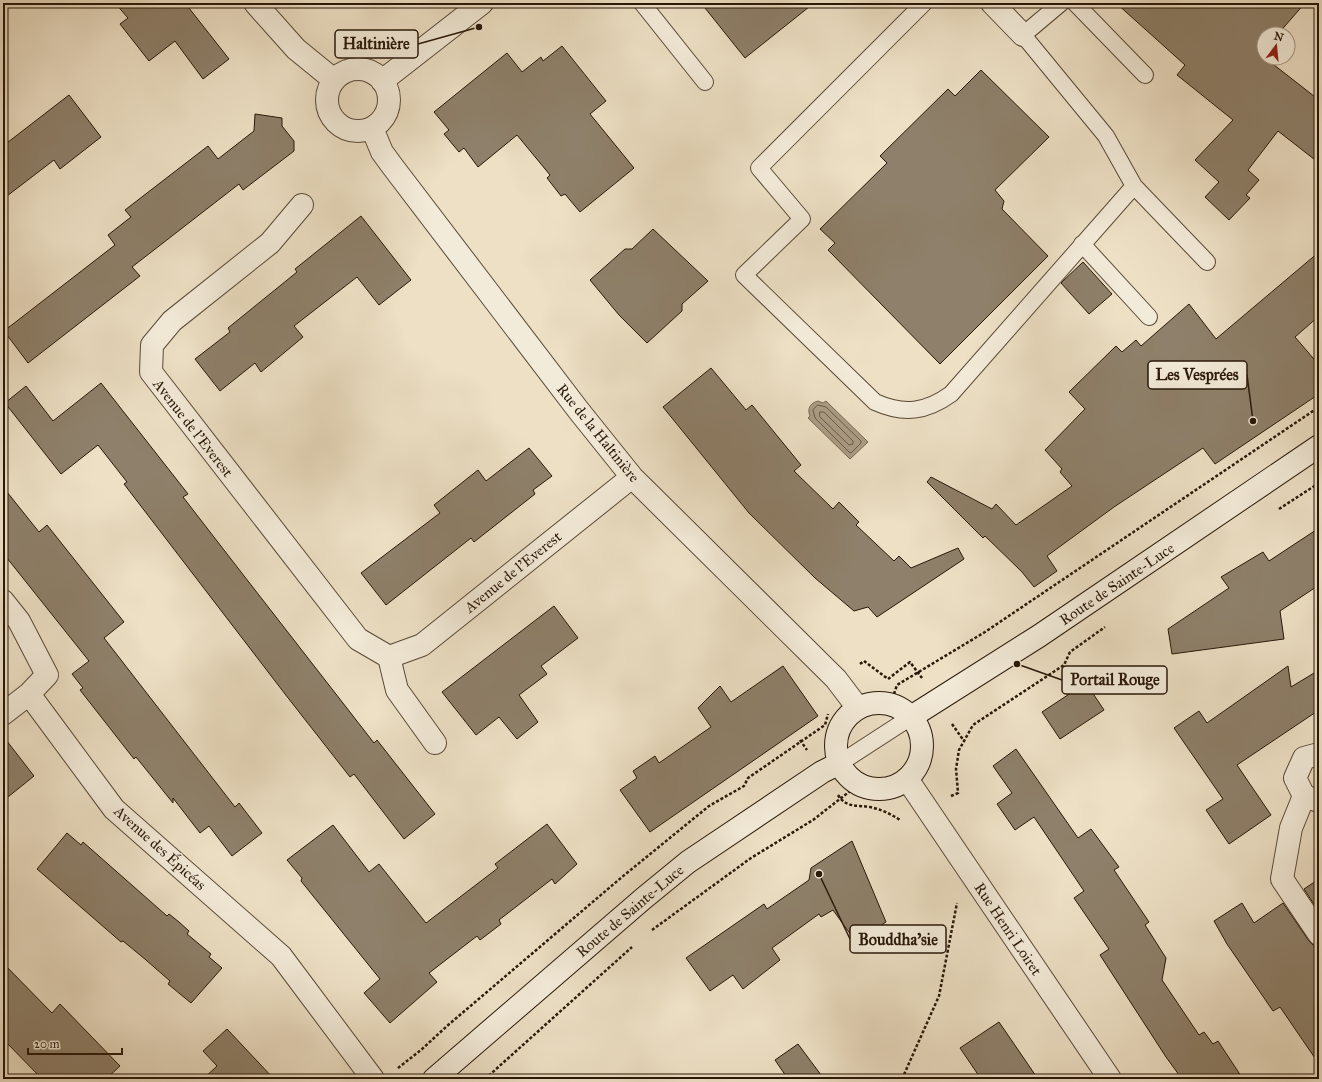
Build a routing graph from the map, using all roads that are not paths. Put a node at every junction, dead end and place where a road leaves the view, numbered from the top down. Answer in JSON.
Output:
{"nodes":[{"id":1,"x":255,"y":3,"type":"edge"},
{"id":2,"x":482,"y":3,"type":"edge"},
{"id":3,"x":642,"y":3,"type":"edge"},
{"id":4,"x":924,"y":3,"type":"edge"},
{"id":5,"x":992,"y":3,"type":"edge"},
{"id":6,"x":1061,"y":3,"type":"edge"},
{"id":7,"x":1075,"y":3,"type":"edge"},
{"id":8,"x":1023,"y":35,"type":"junction"},
{"id":9,"x":1145,"y":75,"type":"dead end"},
{"id":10,"x":334,"y":80,"type":"junction"},
{"id":11,"x":382,"y":81,"type":"junction"},
{"id":12,"x":705,"y":82,"type":"dead end"},
{"id":13,"x":372,"y":128,"type":"junction"},
{"id":14,"x":1134,"y":186,"type":"junction"},
{"id":15,"x":302,"y":205,"type":"dead end"},
{"id":16,"x":1082,"y":244,"type":"junction"},
{"id":17,"x":1207,"y":262,"type":"dead end"},
{"id":18,"x":1149,"y":317,"type":"dead end"},
{"id":19,"x":1319,"y":446,"type":"edge"},
{"id":20,"x":632,"y":477,"type":"junction"},
{"id":21,"x":3,"y":602,"type":"edge"},
{"id":22,"x":389,"y":657,"type":"junction"},
{"id":23,"x":29,"y":694,"type":"junction"},
{"id":24,"x":858,"y":708,"type":"junction"},
{"id":25,"x":3,"y":714,"type":"edge"},
{"id":26,"x":911,"y":717,"type":"junction"},
{"id":27,"x":436,"y":743,"type":"dead end"},
{"id":28,"x":1319,"y":754,"type":"edge"},
{"id":29,"x":840,"y":763,"type":"junction"},
{"id":30,"x":907,"y":779,"type":"junction"},
{"id":31,"x":1312,"y":798,"type":"edge"},
{"id":32,"x":1319,"y":934,"type":"edge"},
{"id":33,"x":373,"y":1079,"type":"edge"},
{"id":34,"x":434,"y":1079,"type":"edge"},
{"id":35,"x":1110,"y":1079,"type":"edge"}],
"edges":[{"from":1,"to":10,"type":"street"},
{"from":2,"to":11,"type":"street"},
{"from":3,"to":12,"type":"lane"},
{"from":4,"to":16,"type":"lane"},
{"from":5,"to":8,"type":"street"},
{"from":6,"to":8,"type":"lane"},
{"from":7,"to":9,"type":"lane"},
{"from":8,"to":14,"type":"lane"},
{"from":10,"to":11,"type":"street"},
{"from":10,"to":13,"type":"street"},
{"from":11,"to":13,"type":"street"},
{"from":13,"to":20,"type":"street","name":"Rue de la Haltinière"},
{"from":14,"to":16,"type":"lane"},
{"from":14,"to":17,"type":"lane"},
{"from":15,"to":22,"type":"street","name":"Avenue de l'Everest"},
{"from":16,"to":18,"type":"lane"},
{"from":19,"to":26,"type":"street","name":"Route de Sainte-Luce"},
{"from":20,"to":22,"type":"street","name":"Avenue de l'Everest"},
{"from":20,"to":24,"type":"street","name":"Rue de la Haltinière"},
{"from":21,"to":23,"type":"street"},
{"from":22,"to":27,"type":"street"},
{"from":23,"to":25,"type":"street"},
{"from":23,"to":33,"type":"street","name":"Avenue des Épicéas"},
{"from":24,"to":26,"type":"street"},
{"from":24,"to":29,"type":"street"},
{"from":26,"to":29,"type":"lane","name":"Route de Sainte-Luce"},
{"from":26,"to":30,"type":"street"},
{"from":28,"to":31,"type":"street"},
{"from":29,"to":30,"type":"street"},
{"from":29,"to":34,"type":"street","name":"Route de Sainte-Luce"},
{"from":30,"to":35,"type":"street","name":"Rue Henri Loiret"},
{"from":31,"to":32,"type":"street"}]}
